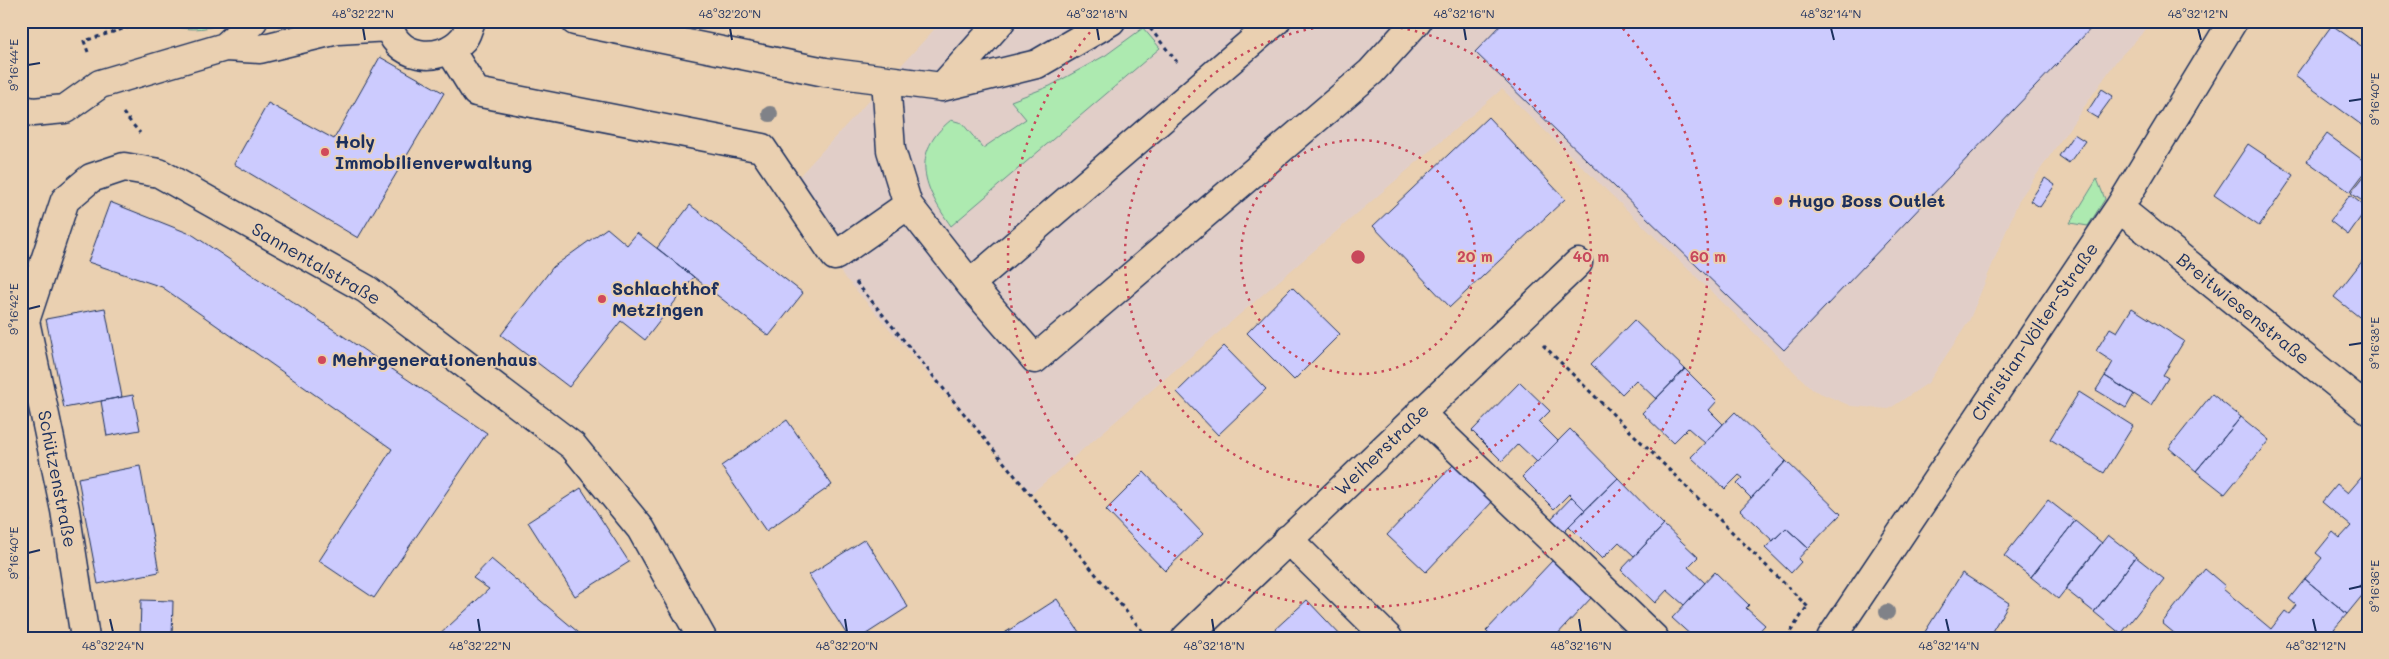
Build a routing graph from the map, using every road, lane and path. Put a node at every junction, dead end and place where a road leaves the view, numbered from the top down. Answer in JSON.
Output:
{"nodes":[{"id":1,"x":253,"y":21,"type":"edge"},
{"id":2,"x":471,"y":21,"type":"edge"},
{"id":3,"x":576,"y":21,"type":"edge"},
{"id":4,"x":1002,"y":21,"type":"edge"},
{"id":5,"x":1111,"y":21,"type":"edge"},
{"id":6,"x":1145,"y":21,"type":"edge"},
{"id":7,"x":1276,"y":21,"type":"edge"},
{"id":8,"x":1418,"y":21,"type":"edge"},
{"id":9,"x":2232,"y":21,"type":"edge"},
{"id":10,"x":388,"y":24,"type":"edge"},
{"id":11,"x":225,"y":47,"type":"junction"},
{"id":12,"x":450,"y":50,"type":"junction"},
{"id":13,"x":886,"y":80,"type":"junction"},
{"id":14,"x":100,"y":84,"type":"junction"},
{"id":15,"x":942,"y":87,"type":"junction"},
{"id":16,"x":1198,"y":88,"type":"junction"},
{"id":17,"x":27,"y":110,"type":"edge"},
{"id":18,"x":124,"y":167,"type":"junction"},
{"id":19,"x":908,"y":205,"type":"junction"},
{"id":20,"x":2119,"y":208,"type":"junction"},
{"id":21,"x":835,"y":256,"type":"junction"},
{"id":22,"x":1578,"y":262,"type":"dead end"},
{"id":23,"x":970,"y":284,"type":"junction"},
{"id":24,"x":23,"y":320,"type":"edge"},
{"id":25,"x":1517,"y":320,"type":"junction"},
{"id":26,"x":2368,"y":409,"type":"edge"},
{"id":27,"x":1420,"y":413,"type":"junction"},
{"id":28,"x":1288,"y":539,"type":"junction"},
{"id":29,"x":85,"y":638,"type":"edge"},
{"id":30,"x":702,"y":638,"type":"edge"},
{"id":31,"x":1148,"y":638,"type":"edge"},
{"id":32,"x":1186,"y":638,"type":"edge"},
{"id":33,"x":1388,"y":638,"type":"edge"},
{"id":34,"x":1654,"y":638,"type":"edge"},
{"id":35,"x":1786,"y":638,"type":"edge"},
{"id":36,"x":1831,"y":638,"type":"edge"}],
"edges":[{"from":1,"to":11,"type":"street"},
{"from":2,"to":12,"type":"street"},
{"from":3,"to":13,"type":"street"},
{"from":4,"to":15,"type":"street"},
{"from":5,"to":15,"type":"street"},
{"from":6,"to":16,"type":"path"},
{"from":7,"to":16,"type":"street"},
{"from":8,"to":23,"type":"street"},
{"from":9,"to":20,"type":"street","name":"Christian-Völter-Straße"},
{"from":10,"to":11,"type":"street"},
{"from":10,"to":12,"type":"street"},
{"from":11,"to":14,"type":"street"},
{"from":12,"to":21,"type":"street"},
{"from":13,"to":15,"type":"street"},
{"from":13,"to":19,"type":"street"},
{"from":14,"to":17,"type":"street"},
{"from":14,"to":18,"type":"path"},
{"from":16,"to":23,"type":"street"},
{"from":18,"to":24,"type":"street","name":"Schützenstraße"},
{"from":18,"to":30,"type":"street","name":"Sannentalstraße"},
{"from":19,"to":21,"type":"street"},
{"from":19,"to":23,"type":"street"},
{"from":20,"to":26,"type":"street","name":"Breitwiesenstraße"},
{"from":20,"to":36,"type":"street","name":"Christian-Völter-Straße"},
{"from":21,"to":31,"type":"path"},
{"from":22,"to":25,"type":"street","name":"Weiherstraße"},
{"from":24,"to":29,"type":"street","name":"Schützenstraße"},
{"from":25,"to":27,"type":"street","name":"Weiherstraße"},
{"from":25,"to":35,"type":"path"},
{"from":27,"to":28,"type":"street","name":"Weiherstraße"},
{"from":27,"to":34,"type":"street"},
{"from":28,"to":32,"type":"street","name":"Weiherstraße"},
{"from":28,"to":33,"type":"street"}]}
